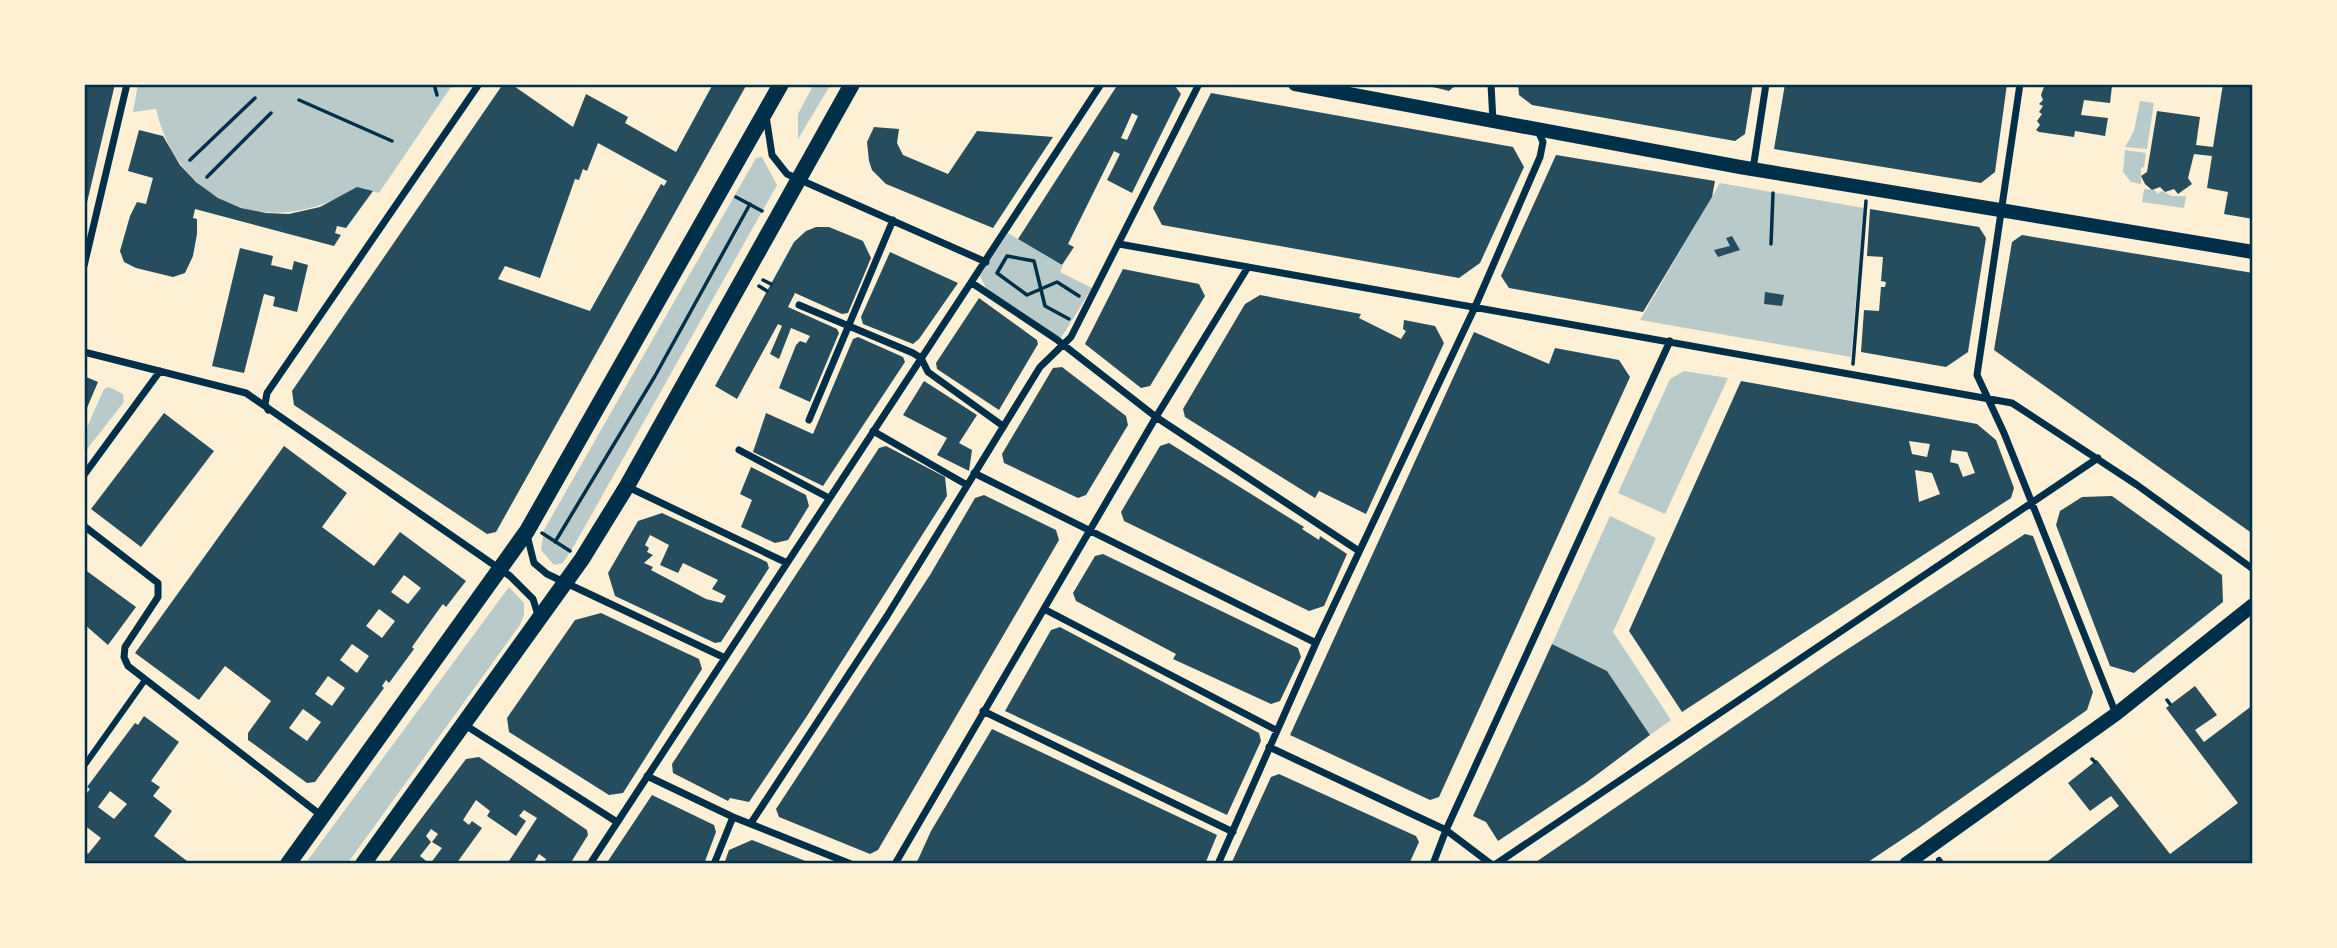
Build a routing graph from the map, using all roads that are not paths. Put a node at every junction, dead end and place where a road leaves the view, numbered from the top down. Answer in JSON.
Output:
{"nodes":[{"id":1,"x":127,"y":84,"type":"edge"},
{"id":2,"x":479,"y":84,"type":"edge"},
{"id":3,"x":781,"y":84,"type":"edge"},
{"id":4,"x":852,"y":84,"type":"edge"},
{"id":5,"x":1101,"y":84,"type":"edge"},
{"id":6,"x":1199,"y":84,"type":"edge"},
{"id":7,"x":1295,"y":84,"type":"edge"},
{"id":8,"x":1491,"y":84,"type":"edge"},
{"id":9,"x":1766,"y":84,"type":"edge"},
{"id":10,"x":2020,"y":84,"type":"edge"},
{"id":11,"x":765,"y":114,"type":"junction"},
{"id":12,"x":1493,"y":123,"type":"junction"},
{"id":13,"x":1538,"y":131,"type":"junction"},
{"id":14,"x":1753,"y":169,"type":"junction"},
{"id":15,"x":797,"y":180,"type":"junction"},
{"id":16,"x":2003,"y":211,"type":"junction"},
{"id":17,"x":893,"y":220,"type":"junction"},
{"id":18,"x":1119,"y":244,"type":"junction"},
{"id":19,"x":2253,"y":252,"type":"edge"},
{"id":20,"x":986,"y":262,"type":"junction"},
{"id":21,"x":84,"y":266,"type":"edge"},
{"id":22,"x":1248,"y":267,"type":"junction"},
{"id":23,"x":972,"y":283,"type":"junction"},
{"id":24,"x":799,"y":305,"type":"dead end"},
{"id":25,"x":1475,"y":307,"type":"junction"},
{"id":26,"x":849,"y":326,"type":"junction"},
{"id":27,"x":1670,"y":341,"type":"junction"},
{"id":28,"x":1063,"y":345,"type":"junction"},
{"id":29,"x":84,"y":352,"type":"edge"},
{"id":30,"x":921,"y":358,"type":"junction"},
{"id":31,"x":160,"y":371,"type":"junction"},
{"id":32,"x":1989,"y":398,"type":"junction"},
{"id":33,"x":268,"y":411,"type":"junction"},
{"id":34,"x":1156,"y":417,"type":"junction"},
{"id":35,"x":809,"y":420,"type":"dead end"},
{"id":36,"x":1003,"y":426,"type":"junction"},
{"id":37,"x":873,"y":431,"type":"junction"},
{"id":38,"x":739,"y":450,"type":"dead end"},
{"id":39,"x":2098,"y":458,"type":"junction"},
{"id":40,"x":974,"y":473,"type":"junction"},
{"id":41,"x":84,"y":475,"type":"edge"},
{"id":42,"x":967,"y":485,"type":"junction"},
{"id":43,"x":627,"y":486,"type":"junction"},
{"id":44,"x":829,"y":498,"type":"junction"},
{"id":45,"x":2032,"y":504,"type":"junction"},
{"id":46,"x":84,"y":526,"type":"edge"},
{"id":47,"x":527,"y":531,"type":"junction"},
{"id":48,"x":1088,"y":531,"type":"junction"},
{"id":49,"x":1359,"y":551,"type":"junction"},
{"id":50,"x":785,"y":562,"type":"junction"},
{"id":51,"x":2253,"y":569,"type":"edge"},
{"id":52,"x":501,"y":570,"type":"junction"},
{"id":53,"x":565,"y":585,"type":"junction"},
{"id":54,"x":2253,"y":605,"type":"edge"},
{"id":55,"x":1044,"y":609,"type":"junction"},
{"id":56,"x":536,"y":626,"type":"junction"},
{"id":57,"x":1316,"y":643,"type":"junction"},
{"id":58,"x":723,"y":657,"type":"junction"},
{"id":59,"x":145,"y":680,"type":"junction"},
{"id":60,"x":983,"y":711,"type":"junction"},
{"id":61,"x":2116,"y":714,"type":"junction"},
{"id":62,"x":465,"y":726,"type":"junction"},
{"id":63,"x":1276,"y":730,"type":"junction"},
{"id":64,"x":1269,"y":747,"type":"junction"},
{"id":65,"x":84,"y":766,"type":"edge"},
{"id":66,"x":647,"y":776,"type":"junction"},
{"id":67,"x":323,"y":817,"type":"junction"},
{"id":68,"x":733,"y":817,"type":"junction"},
{"id":69,"x":617,"y":822,"type":"junction"},
{"id":70,"x":751,"y":823,"type":"junction"},
{"id":71,"x":1446,"y":830,"type":"junction"},
{"id":72,"x":1233,"y":832,"type":"junction"},
{"id":73,"x":288,"y":864,"type":"edge"},
{"id":74,"x":363,"y":864,"type":"edge"},
{"id":75,"x":590,"y":864,"type":"edge"},
{"id":76,"x":714,"y":864,"type":"edge"},
{"id":77,"x":851,"y":864,"type":"edge"},
{"id":78,"x":895,"y":864,"type":"edge"},
{"id":79,"x":1218,"y":864,"type":"edge"},
{"id":80,"x":1433,"y":864,"type":"edge"},
{"id":81,"x":1493,"y":864,"type":"edge"},
{"id":82,"x":1906,"y":864,"type":"edge"}],
"edges":[{"from":1,"to":21,"type":"street"},
{"from":2,"to":33,"type":"street"},
{"from":3,"to":11,"type":"main road"},
{"from":4,"to":15,"type":"main road"},
{"from":5,"to":20,"type":"street"},
{"from":6,"to":18,"type":"street"},
{"from":7,"to":12,"type":"main road"},
{"from":8,"to":12,"type":"street"},
{"from":9,"to":14,"type":"street"},
{"from":10,"to":16,"type":"street"},
{"from":11,"to":15,"type":"street"},
{"from":11,"to":47,"type":"main road"},
{"from":12,"to":13,"type":"main road"},
{"from":13,"to":14,"type":"main road"},
{"from":13,"to":25,"type":"street"},
{"from":14,"to":16,"type":"main road"},
{"from":15,"to":17,"type":"street"},
{"from":15,"to":43,"type":"main road"},
{"from":16,"to":19,"type":"main road"},
{"from":16,"to":32,"type":"street"},
{"from":17,"to":20,"type":"street"},
{"from":17,"to":26,"type":"street"},
{"from":18,"to":22,"type":"street"},
{"from":18,"to":28,"type":"street"},
{"from":20,"to":23,"type":"street"},
{"from":22,"to":25,"type":"street"},
{"from":22,"to":34,"type":"street"},
{"from":23,"to":28,"type":"street"},
{"from":23,"to":30,"type":"street"},
{"from":24,"to":26,"type":"street"},
{"from":25,"to":27,"type":"street"},
{"from":25,"to":49,"type":"street"},
{"from":26,"to":30,"type":"street"},
{"from":26,"to":35,"type":"street"},
{"from":27,"to":32,"type":"street"},
{"from":27,"to":71,"type":"street"},
{"from":28,"to":34,"type":"street"},
{"from":28,"to":36,"type":"street"},
{"from":29,"to":31,"type":"street"},
{"from":30,"to":36,"type":"street"},
{"from":30,"to":37,"type":"street"},
{"from":31,"to":33,"type":"street"},
{"from":31,"to":41,"type":"street"},
{"from":32,"to":39,"type":"street"},
{"from":32,"to":45,"type":"street"},
{"from":33,"to":52,"type":"street"},
{"from":34,"to":48,"type":"street"},
{"from":34,"to":49,"type":"street"},
{"from":36,"to":40,"type":"street"},
{"from":37,"to":42,"type":"street"},
{"from":37,"to":44,"type":"street"},
{"from":38,"to":44,"type":"street"},
{"from":39,"to":45,"type":"street"},
{"from":39,"to":51,"type":"street"},
{"from":40,"to":42,"type":"street"},
{"from":40,"to":48,"type":"street"},
{"from":42,"to":70,"type":"street"},
{"from":43,"to":50,"type":"street"},
{"from":43,"to":53,"type":"main road"},
{"from":44,"to":50,"type":"street"},
{"from":45,"to":61,"type":"street"},
{"from":45,"to":81,"type":"street"},
{"from":46,"to":59,"type":"street"},
{"from":47,"to":52,"type":"main road"},
{"from":47,"to":53,"type":"street"},
{"from":48,"to":55,"type":"street"},
{"from":48,"to":57,"type":"street"},
{"from":49,"to":57,"type":"street"},
{"from":50,"to":58,"type":"street"},
{"from":52,"to":56,"type":"street"},
{"from":52,"to":67,"type":"main road"},
{"from":53,"to":56,"type":"main road"},
{"from":53,"to":58,"type":"street"},
{"from":54,"to":61,"type":"main road"},
{"from":55,"to":60,"type":"street"},
{"from":55,"to":63,"type":"street"},
{"from":56,"to":62,"type":"main road"},
{"from":57,"to":63,"type":"street"},
{"from":58,"to":66,"type":"street"},
{"from":59,"to":65,"type":"street"},
{"from":59,"to":67,"type":"street"},
{"from":60,"to":72,"type":"street"},
{"from":60,"to":78,"type":"street"},
{"from":61,"to":82,"type":"main road"},
{"from":62,"to":69,"type":"street"},
{"from":62,"to":74,"type":"main road"},
{"from":63,"to":64,"type":"street"},
{"from":64,"to":71,"type":"street"},
{"from":64,"to":72,"type":"street"},
{"from":66,"to":68,"type":"street"},
{"from":66,"to":69,"type":"street"},
{"from":67,"to":73,"type":"main road"},
{"from":68,"to":70,"type":"street"},
{"from":68,"to":76,"type":"street"},
{"from":69,"to":75,"type":"street"},
{"from":70,"to":77,"type":"street"},
{"from":71,"to":80,"type":"street"},
{"from":71,"to":81,"type":"street"},
{"from":72,"to":79,"type":"street"}]}
